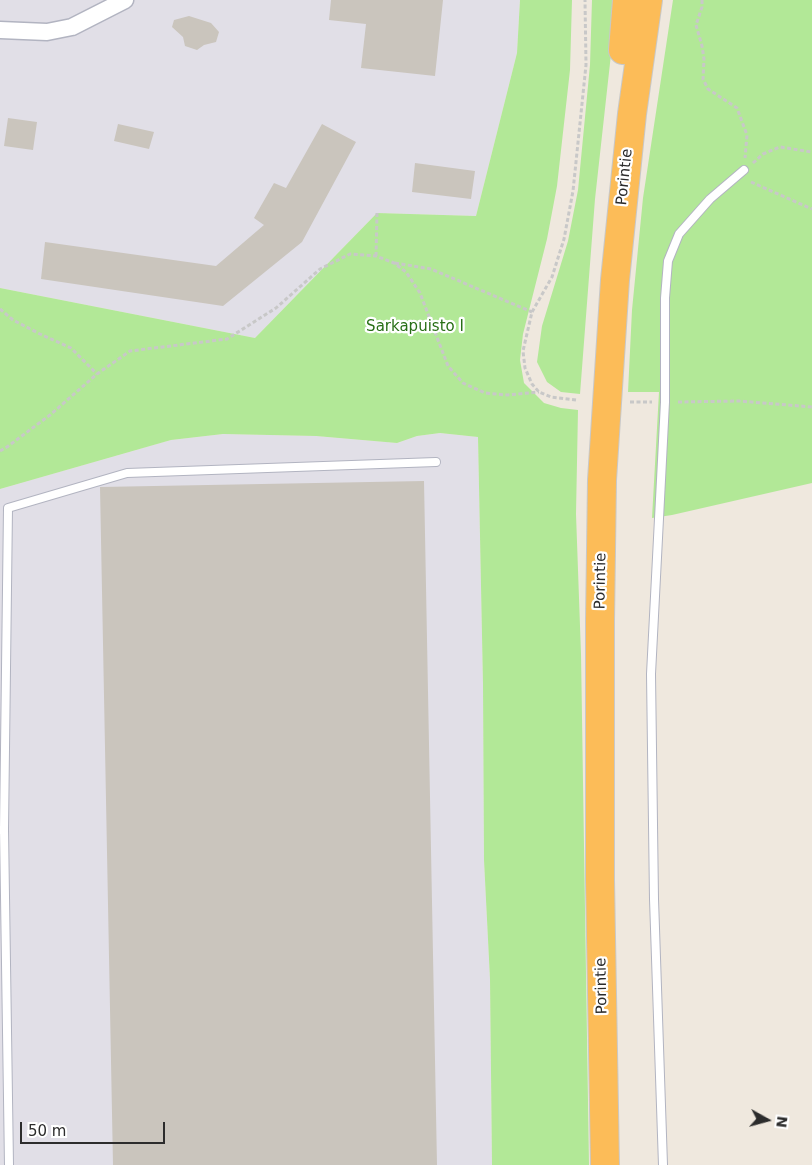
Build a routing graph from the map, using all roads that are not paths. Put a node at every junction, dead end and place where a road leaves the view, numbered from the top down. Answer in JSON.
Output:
{"nodes":[{"id":1,"x":124,"y":0,"type":"edge"},
{"id":2,"x":627,"y":0,"type":"edge"},
{"id":3,"x":648,"y":0,"type":"edge"},
{"id":4,"x":0,"y":30,"type":"edge"},
{"id":5,"x":632,"y":114,"type":"junction"},
{"id":6,"x":744,"y":170,"type":"road end"},
{"id":7,"x":436,"y":462,"type":"dead end"},
{"id":8,"x":2,"y":829,"type":"edge"},
{"id":9,"x":9,"y":1165,"type":"edge"},
{"id":10,"x":605,"y":1165,"type":"edge"},
{"id":11,"x":663,"y":1165,"type":"edge"}],
"edges":[{"from":1,"to":4,"type":"street"},
{"from":2,"to":5,"type":"highway"},
{"from":3,"to":5,"type":"highway","name":"Porintie"},
{"from":5,"to":10,"type":"highway","name":"Porintie"},
{"from":6,"to":11,"type":"lane"},
{"from":7,"to":8,"type":"lane"},
{"from":8,"to":9,"type":"lane"}]}
